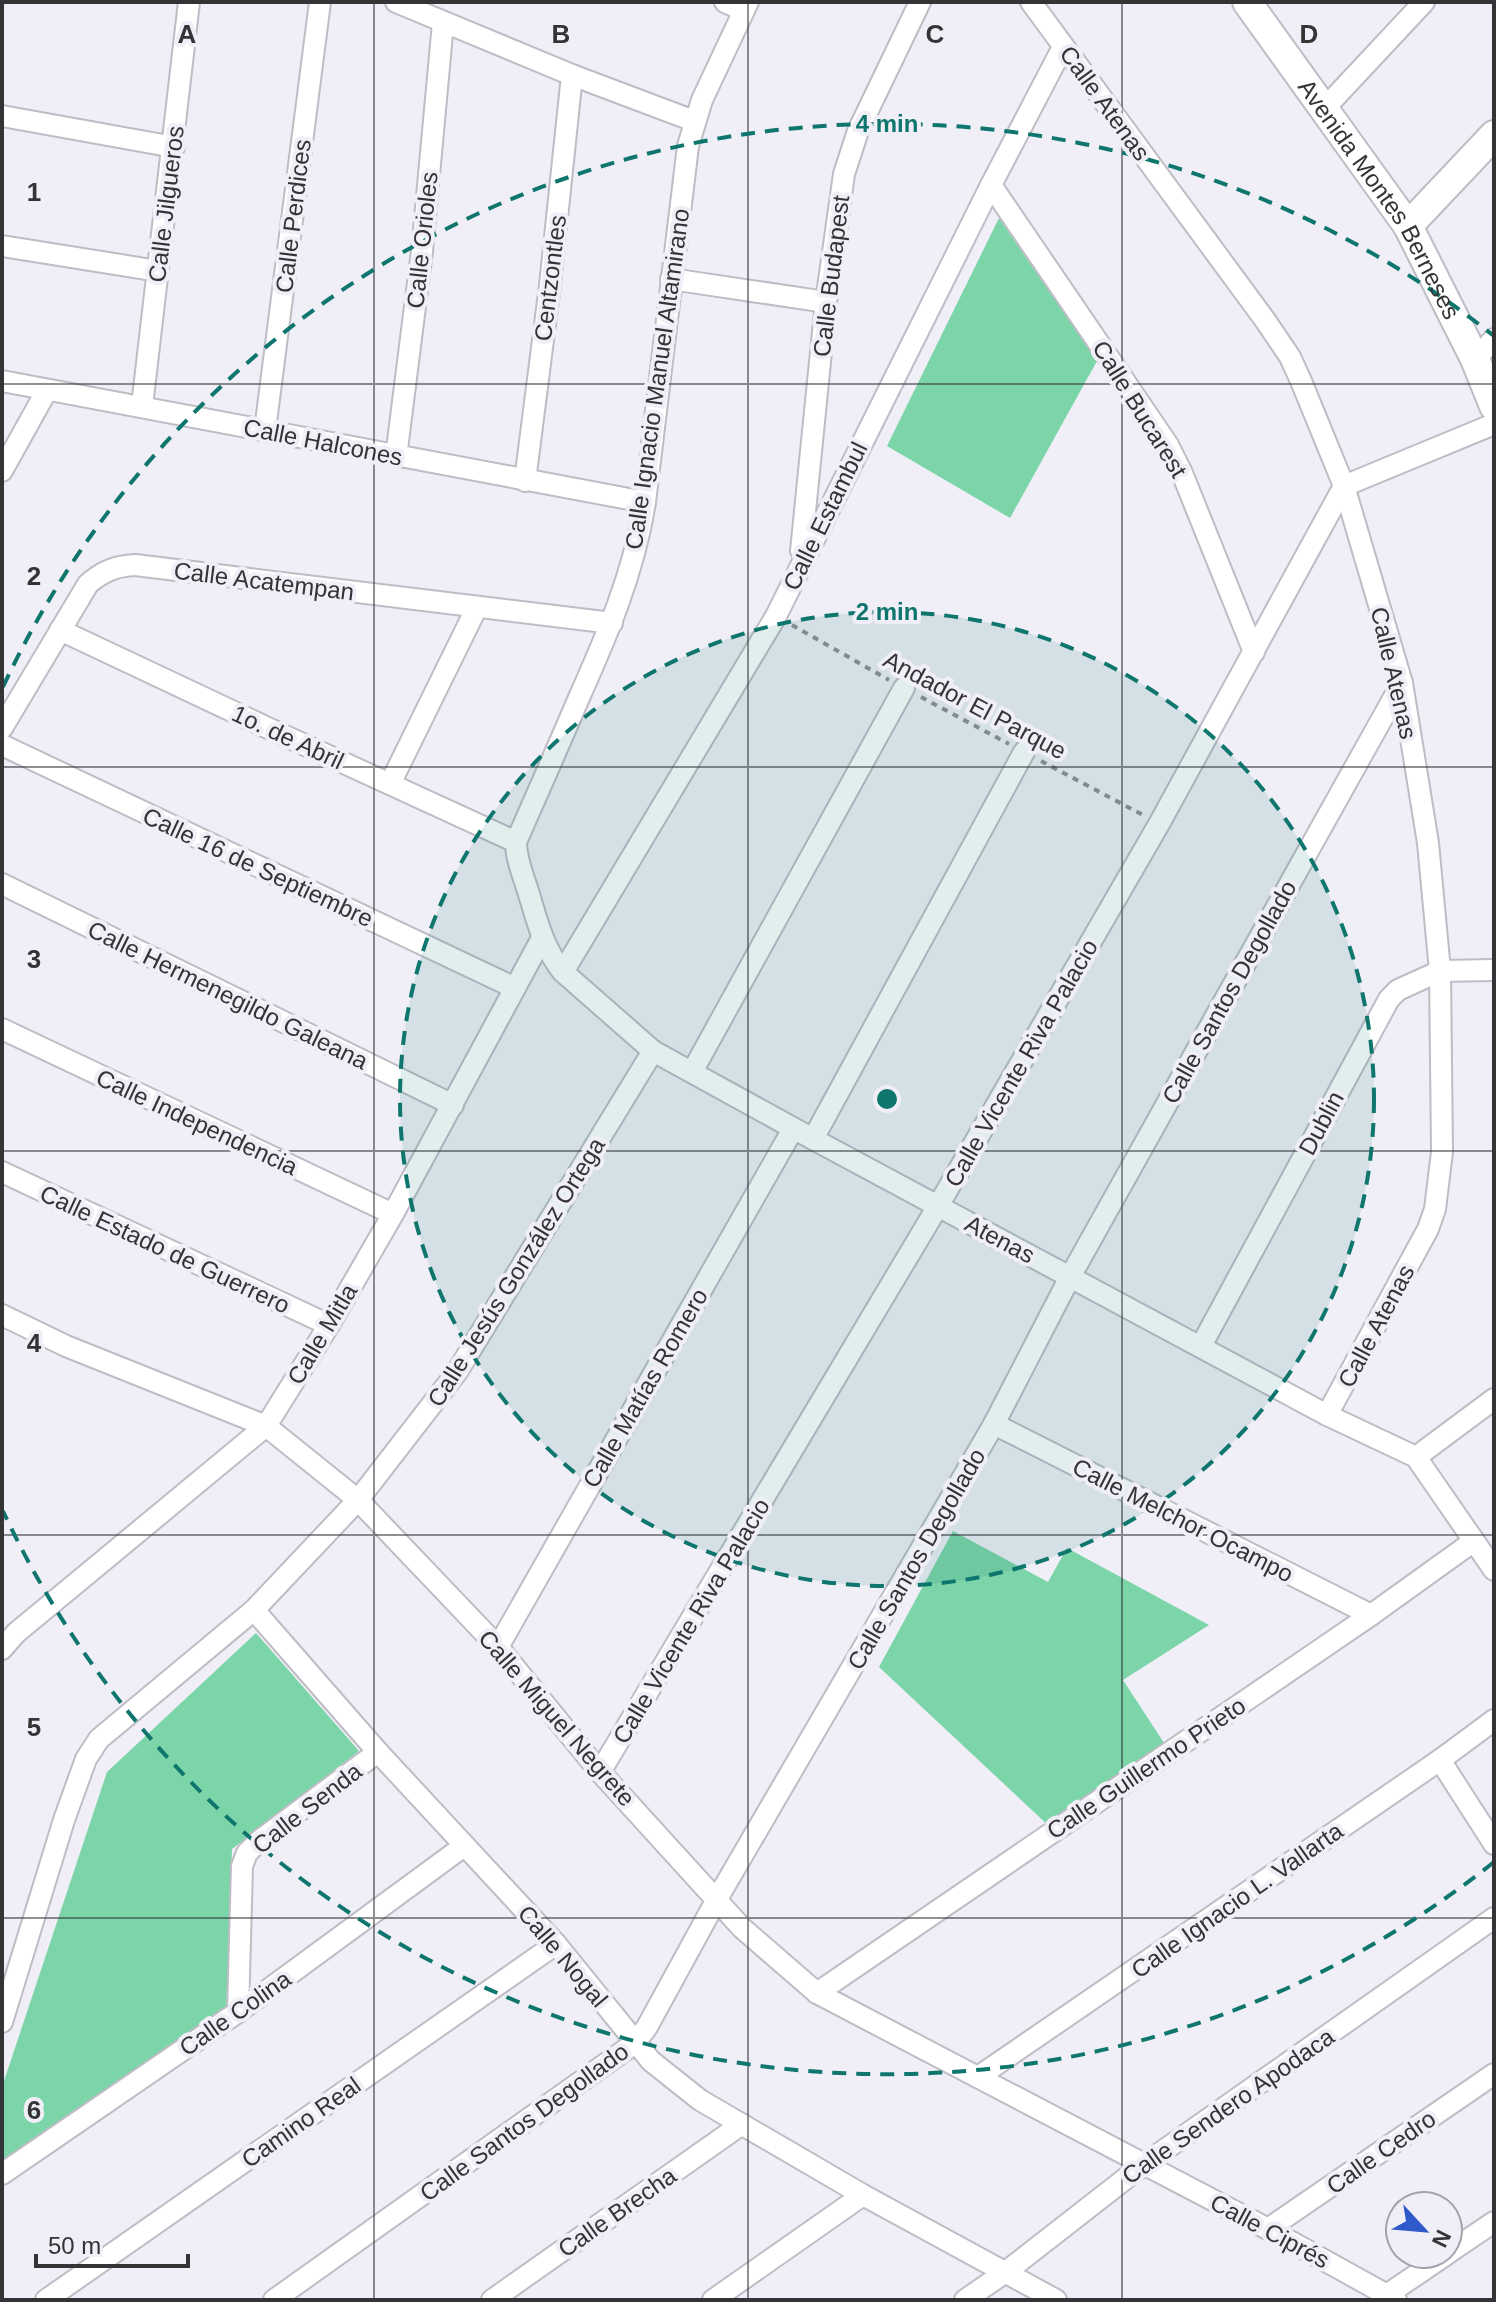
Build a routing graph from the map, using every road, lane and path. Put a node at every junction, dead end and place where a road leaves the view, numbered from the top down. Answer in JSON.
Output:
{"nodes":[{"id":1,"x":189,"y":2,"type":"edge"},
{"id":2,"x":320,"y":2,"type":"edge"},
{"id":3,"x":396,"y":2,"type":"edge"},
{"id":4,"x":920,"y":2,"type":"edge"},
{"id":5,"x":1031,"y":2,"type":"edge"},
{"id":6,"x":1248,"y":2,"type":"edge"},
{"id":7,"x":1424,"y":2,"type":"edge"},
{"id":8,"x":739,"y":5,"type":"edge"},
{"id":9,"x":443,"y":23,"type":"junction"},
{"id":10,"x":1063,"y":47,"type":"junction"},
{"id":11,"x":572,"y":75,"type":"junction"},
{"id":12,"x":1324,"y":109,"type":"junction"},
{"id":13,"x":2,"y":116,"type":"edge"},
{"id":14,"x":694,"y":121,"type":"junction"},
{"id":15,"x":1494,"y":135,"type":"edge"},
{"id":16,"x":174,"y":147,"type":"junction"},
{"id":17,"x":991,"y":185,"type":"junction"},
{"id":18,"x":1408,"y":226,"type":"junction"},
{"id":19,"x":2,"y":246,"type":"edge"},
{"id":20,"x":158,"y":271,"type":"junction"},
{"id":21,"x":671,"y":279,"type":"junction"},
{"id":22,"x":826,"y":302,"type":"junction"},
{"id":23,"x":1485,"y":349,"type":"edge"},
{"id":24,"x":2,"y":381,"type":"edge"},
{"id":25,"x":47,"y":390,"type":"junction"},
{"id":26,"x":142,"y":406,"type":"junction"},
{"id":27,"x":1494,"y":406,"type":"edge"},
{"id":28,"x":1494,"y":424,"type":"edge"},
{"id":29,"x":265,"y":430,"type":"junction"},
{"id":30,"x":396,"y":457,"type":"junction"},
{"id":31,"x":2,"y":471,"type":"edge"},
{"id":32,"x":525,"y":481,"type":"junction"},
{"id":33,"x":1344,"y":486,"type":"junction"},
{"id":34,"x":645,"y":502,"type":"junction"},
{"id":35,"x":799,"y":565,"type":"junction"},
{"id":36,"x":477,"y":607,"type":"junction"},
{"id":37,"x":776,"y":616,"type":"junction"},
{"id":38,"x":612,"y":623,"type":"junction"},
{"id":39,"x":60,"y":630,"type":"junction"},
{"id":40,"x":1254,"y":652,"type":"junction"},
{"id":41,"x":1402,"y":683,"type":"junction"},
{"id":42,"x":904,"y":688,"type":"junction"},
{"id":43,"x":2,"y":728,"type":"edge"},
{"id":44,"x":2,"y":745,"type":"edge"},
{"id":45,"x":1024,"y":752,"type":"junction"},
{"id":46,"x":390,"y":784,"type":"junction"},
{"id":47,"x":1159,"y":824,"type":"junction"},
{"id":48,"x":516,"y":842,"type":"junction"},
{"id":49,"x":2,"y":884,"type":"edge"},
{"id":50,"x":542,"y":938,"type":"junction"},
{"id":51,"x":1494,"y":970,"type":"edge"},
{"id":52,"x":1440,"y":971,"type":"junction"},
{"id":53,"x":563,"y":972,"type":"junction"},
{"id":54,"x":515,"y":988,"type":"junction"},
{"id":55,"x":2,"y":1029,"type":"edge"},
{"id":56,"x":653,"y":1051,"type":"junction"},
{"id":57,"x":692,"y":1072,"type":"junction"},
{"id":58,"x":453,"y":1105,"type":"junction"},
{"id":59,"x":793,"y":1129,"type":"junction"},
{"id":60,"x":813,"y":1139,"type":"junction"},
{"id":61,"x":2,"y":1172,"type":"edge"},
{"id":62,"x":938,"y":1206,"type":"junction"},
{"id":63,"x":393,"y":1214,"type":"junction"},
{"id":64,"x":1070,"y":1277,"type":"junction"},
{"id":65,"x":2,"y":1315,"type":"edge"},
{"id":66,"x":329,"y":1325,"type":"junction"},
{"id":67,"x":1201,"y":1346,"type":"junction"},
{"id":68,"x":1494,"y":1399,"type":"edge"},
{"id":69,"x":1327,"y":1415,"type":"junction"},
{"id":70,"x":994,"y":1424,"type":"junction"},
{"id":71,"x":266,"y":1426,"type":"junction"},
{"id":72,"x":1416,"y":1457,"type":"junction"},
{"id":73,"x":358,"y":1500,"type":"junction"},
{"id":74,"x":1474,"y":1541,"type":"junction"},
{"id":75,"x":1494,"y":1570,"type":"edge"},
{"id":76,"x":254,"y":1610,"type":"junction"},
{"id":77,"x":1371,"y":1615,"type":"junction"},
{"id":78,"x":498,"y":1647,"type":"junction"},
{"id":79,"x":2,"y":1649,"type":"edge"},
{"id":80,"x":1494,"y":1720,"type":"edge"},
{"id":81,"x":378,"y":1752,"type":"junction"},
{"id":82,"x":1440,"y":1760,"type":"junction"},
{"id":83,"x":600,"y":1772,"type":"junction"},
{"id":84,"x":1494,"y":1844,"type":"edge"},
{"id":85,"x":464,"y":1846,"type":"junction"},
{"id":86,"x":717,"y":1899,"type":"junction"},
{"id":87,"x":1494,"y":1918,"type":"edge"},
{"id":88,"x":556,"y":1944,"type":"junction"},
{"id":89,"x":817,"y":1993,"type":"junction"},
{"id":90,"x":238,"y":2012,"type":"junction"},
{"id":91,"x":2,"y":2022,"type":"edge"},
{"id":92,"x":635,"y":2043,"type":"junction"},
{"id":93,"x":1494,"y":2074,"type":"edge"},
{"id":94,"x":978,"y":2077,"type":"junction"},
{"id":95,"x":742,"y":2124,"type":"junction"},
{"id":96,"x":1143,"y":2165,"type":"junction"},
{"id":97,"x":2,"y":2174,"type":"edge"},
{"id":98,"x":863,"y":2195,"type":"junction"},
{"id":99,"x":1494,"y":2222,"type":"edge"},
{"id":100,"x":1268,"y":2229,"type":"junction"},
{"id":101,"x":1464,"y":2243,"type":"edge"},
{"id":102,"x":1427,"y":2270,"type":"edge"},
{"id":103,"x":1007,"y":2271,"type":"junction"},
{"id":104,"x":1390,"y":2298,"type":"edge"},
{"id":105,"x":46,"y":2300,"type":"edge"},
{"id":106,"x":274,"y":2300,"type":"edge"},
{"id":107,"x":492,"y":2300,"type":"edge"},
{"id":108,"x":713,"y":2300,"type":"edge"},
{"id":109,"x":965,"y":2300,"type":"edge"},
{"id":110,"x":1056,"y":2300,"type":"edge"}],
"edges":[{"from":1,"to":16,"type":"street","name":"Calle Jilgueros"},
{"from":2,"to":29,"type":"street","name":"Calle Perdices"},
{"from":3,"to":9,"type":"street"},
{"from":4,"to":22,"type":"street","name":"Calle Budapest"},
{"from":5,"to":10,"type":"street","name":"Calle Atenas"},
{"from":6,"to":12,"type":"street","name":"Avenida Montes Berneses"},
{"from":7,"to":12,"type":"street"},
{"from":8,"to":14,"type":"street","name":"Calle Ignacio Manuel Altamirano"},
{"from":9,"to":11,"type":"street"},
{"from":9,"to":30,"type":"street","name":"Calle Orioles"},
{"from":10,"to":17,"type":"street","name":"Calle Estambul"},
{"from":10,"to":33,"type":"street","name":"Calle Atenas"},
{"from":11,"to":14,"type":"street"},
{"from":11,"to":32,"type":"street","name":"Centzontles"},
{"from":12,"to":18,"type":"street","name":"Avenida Montes Berneses"},
{"from":13,"to":16,"type":"street"},
{"from":14,"to":21,"type":"street","name":"Calle Ignacio Manuel Altamirano"},
{"from":15,"to":18,"type":"street"},
{"from":16,"to":20,"type":"street","name":"Calle Jilgueros"},
{"from":17,"to":35,"type":"street","name":"Calle Estambul"},
{"from":17,"to":40,"type":"street","name":"Calle Bucarest"},
{"from":18,"to":23,"type":"street","name":"Avenida Montes Berneses"},
{"from":19,"to":20,"type":"street"},
{"from":20,"to":26,"type":"street","name":"Calle Jilgueros"},
{"from":21,"to":22,"type":"street"},
{"from":21,"to":34,"type":"street","name":"Calle Ignacio Manuel Altamirano"},
{"from":22,"to":35,"type":"street","name":"Calle Budapest"},
{"from":23,"to":27,"type":"street","name":"Avenida Montes Berneses"},
{"from":24,"to":25,"type":"street","name":"Calle Halcones"},
{"from":25,"to":26,"type":"street","name":"Calle Halcones"},
{"from":25,"to":31,"type":"street"},
{"from":26,"to":29,"type":"street","name":"Calle Halcones"},
{"from":28,"to":33,"type":"street"},
{"from":29,"to":30,"type":"street","name":"Calle Halcones"},
{"from":30,"to":32,"type":"street","name":"Calle Halcones"},
{"from":32,"to":34,"type":"street","name":"Calle Halcones"},
{"from":33,"to":40,"type":"street","name":"Calle Vicente Riva Palacio"},
{"from":33,"to":41,"type":"street","name":"Calle Atenas"},
{"from":34,"to":38,"type":"street","name":"Calle Ignacio Manuel Altamirano"},
{"from":35,"to":37,"type":"street","name":"Calle Estambul"},
{"from":36,"to":38,"type":"street","name":"Calle Acatempan"},
{"from":36,"to":39,"type":"street","name":"Calle Acatempan"},
{"from":36,"to":46,"type":"street"},
{"from":37,"to":42,"type":"path","name":"Andador El Parque"},
{"from":37,"to":53,"type":"street","name":"Calle Estambul"},
{"from":38,"to":48,"type":"street","name":"Calle Ignacio Manuel Altamirano"},
{"from":39,"to":43,"type":"street","name":"Calle Acatempan"},
{"from":39,"to":46,"type":"street","name":"1o. de Abril"},
{"from":40,"to":47,"type":"street","name":"Calle Vicente Riva Palacio"},
{"from":41,"to":52,"type":"street","name":"Calle Atenas"},
{"from":41,"to":64,"type":"street","name":"Calle Santos Degollado"},
{"from":42,"to":45,"type":"path","name":"Andador El Parque"},
{"from":42,"to":57,"type":"street"},
{"from":44,"to":54,"type":"street","name":"Calle 16 de Septiembre"},
{"from":45,"to":47,"type":"path","name":"Andador El Parque"},
{"from":45,"to":60,"type":"street"},
{"from":46,"to":48,"type":"street","name":"1o. de Abril"},
{"from":47,"to":62,"type":"street","name":"Calle Vicente Riva Palacio"},
{"from":48,"to":50,"type":"street","name":"Atenas"},
{"from":49,"to":58,"type":"street","name":"Calle Hermenegildo Galeana"},
{"from":50,"to":53,"type":"street","name":"Atenas"},
{"from":50,"to":54,"type":"street","name":"Calle Mitla"},
{"from":51,"to":52,"type":"street","name":"Dublin"},
{"from":52,"to":67,"type":"street","name":"Dublin"},
{"from":52,"to":69,"type":"street","name":"Calle Atenas"},
{"from":53,"to":56,"type":"street","name":"Atenas"},
{"from":54,"to":58,"type":"street","name":"Calle Mitla"},
{"from":55,"to":63,"type":"street","name":"Calle Independencia"},
{"from":56,"to":57,"type":"street","name":"Atenas"},
{"from":56,"to":73,"type":"street","name":"Calle Jesús González Ortega"},
{"from":57,"to":59,"type":"street","name":"Atenas"},
{"from":58,"to":63,"type":"street","name":"Calle Mitla"},
{"from":59,"to":60,"type":"street","name":"Atenas"},
{"from":59,"to":78,"type":"street","name":"Calle Matías Romero"},
{"from":60,"to":62,"type":"street","name":"Atenas"},
{"from":61,"to":66,"type":"street","name":"Calle Estado de Guerrero"},
{"from":62,"to":64,"type":"street","name":"Atenas"},
{"from":62,"to":83,"type":"street","name":"Calle Vicente Riva Palacio"},
{"from":63,"to":66,"type":"street","name":"Calle Mitla"},
{"from":64,"to":67,"type":"street","name":"Atenas"},
{"from":64,"to":70,"type":"street","name":"Calle Santos Degollado"},
{"from":65,"to":71,"type":"street","name":"Calle Miguel Negrete"},
{"from":66,"to":71,"type":"street","name":"Calle Mitla"},
{"from":67,"to":69,"type":"street","name":"Atenas"},
{"from":68,"to":72,"type":"street"},
{"from":69,"to":72,"type":"street","name":"Atenas"},
{"from":70,"to":77,"type":"street","name":"Calle Melchor Ocampo"},
{"from":70,"to":86,"type":"street","name":"Calle Santos Degollado"},
{"from":71,"to":73,"type":"street","name":"Calle Miguel Negrete"},
{"from":71,"to":79,"type":"street","name":"Calle Mitla"},
{"from":72,"to":74,"type":"street"},
{"from":73,"to":76,"type":"street","name":"Calle Jesús González Ortega"},
{"from":73,"to":78,"type":"street","name":"Calle Miguel Negrete"},
{"from":74,"to":75,"type":"street"},
{"from":74,"to":77,"type":"street","name":"Calle Guillermo Prieto"},
{"from":76,"to":81,"type":"street","name":"Calle Nogal"},
{"from":76,"to":91,"type":"street","name":"Calle Jesús González Ortega"},
{"from":77,"to":89,"type":"street","name":"Calle Guillermo Prieto"},
{"from":78,"to":83,"type":"street","name":"Calle Miguel Negrete"},
{"from":80,"to":82,"type":"street","name":"Calle Ignacio L. Vallarta"},
{"from":81,"to":85,"type":"street","name":"Calle Nogal"},
{"from":81,"to":90,"type":"street","name":"Calle Senda"},
{"from":82,"to":84,"type":"street"},
{"from":82,"to":94,"type":"street","name":"Calle Ignacio L. Vallarta"},
{"from":83,"to":86,"type":"street","name":"Calle Miguel Negrete"},
{"from":85,"to":88,"type":"street","name":"Calle Nogal"},
{"from":85,"to":90,"type":"street","name":"Calle Colina"},
{"from":86,"to":89,"type":"street","name":"Calle Miguel Negrete"},
{"from":86,"to":92,"type":"street","name":"Calle Santos Degollado"},
{"from":87,"to":96,"type":"street","name":"Calle Sendero Apodaca"},
{"from":88,"to":92,"type":"street","name":"Calle Nogal"},
{"from":88,"to":105,"type":"street","name":"Camino Real"},
{"from":89,"to":94,"type":"street","name":"Calle Miguel Negrete"},
{"from":90,"to":97,"type":"street","name":"Calle Colina"},
{"from":92,"to":95,"type":"street","name":"Calle Nogal"},
{"from":92,"to":106,"type":"street","name":"Calle Santos Degollado"},
{"from":93,"to":100,"type":"street","name":"Calle Cedro"},
{"from":94,"to":96,"type":"street","name":"Calle Miguel Negrete"},
{"from":95,"to":98,"type":"street","name":"Calle Nogal"},
{"from":95,"to":107,"type":"street","name":"Calle Brecha"},
{"from":96,"to":100,"type":"street","name":"Calle Ciprés"},
{"from":96,"to":103,"type":"street","name":"Calle Sendero Apodaca"},
{"from":98,"to":103,"type":"street","name":"Calle Nogal"},
{"from":98,"to":108,"type":"street"},
{"from":99,"to":101,"type":"street"},
{"from":100,"to":104,"type":"street","name":"Calle Ciprés"},
{"from":102,"to":104,"type":"street"},
{"from":103,"to":109,"type":"street","name":"Calle Sendero Apodaca"},
{"from":103,"to":110,"type":"street","name":"Calle Nogal"}]}
